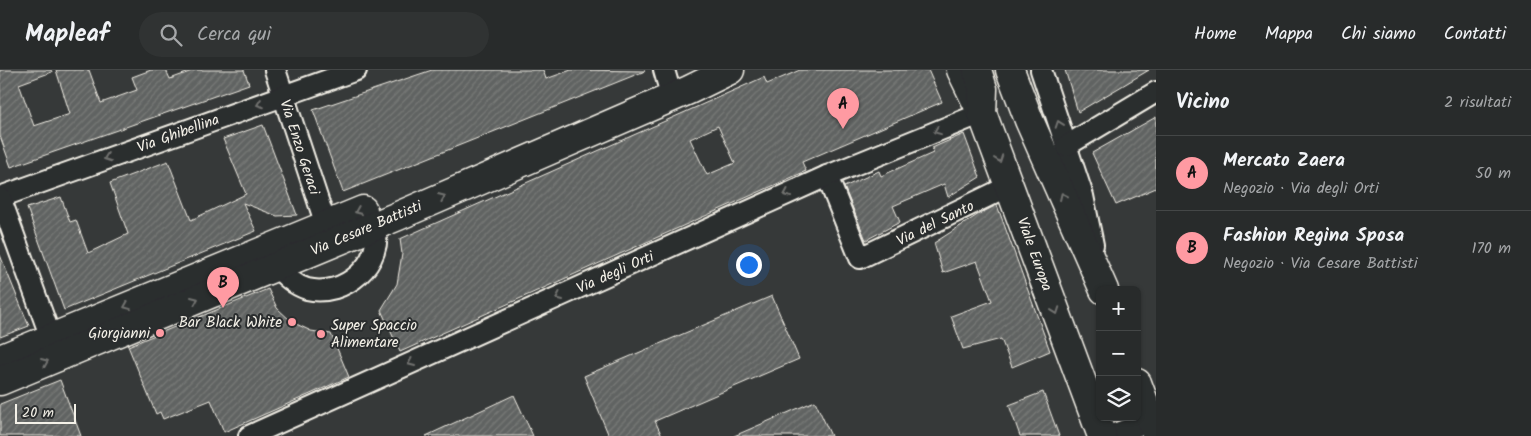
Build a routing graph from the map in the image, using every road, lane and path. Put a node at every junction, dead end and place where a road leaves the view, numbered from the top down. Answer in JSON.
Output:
{"nodes":[{"id":1,"x":275,"y":70,"type":"edge"},
{"id":2,"x":356,"y":70,"type":"edge"},
{"id":3,"x":693,"y":70,"type":"edge"},
{"id":4,"x":730,"y":70,"type":"edge"},
{"id":5,"x":961,"y":70,"type":"edge"},
{"id":6,"x":977,"y":70,"type":"edge"},
{"id":7,"x":1010,"y":70,"type":"edge"},
{"id":8,"x":1041,"y":70,"type":"edge"},
{"id":9,"x":666,"y":77,"type":"edge"},
{"id":10,"x":1156,"y":92,"type":"edge"},
{"id":11,"x":283,"y":96,"type":"junction"},
{"id":12,"x":982,"y":113,"type":"junction"},
{"id":13,"x":1066,"y":146,"type":"junction"},
{"id":14,"x":827,"y":176,"type":"junction"},
{"id":15,"x":1010,"y":186,"type":"junction"},
{"id":16,"x":0,"y":197,"type":"edge"},
{"id":17,"x":326,"y":225,"type":"junction"},
{"id":18,"x":375,"y":225,"type":"junction"},
{"id":19,"x":276,"y":266,"type":"junction"},
{"id":20,"x":1101,"y":281,"type":"edge"},
{"id":21,"x":51,"y":338,"type":"junction"},
{"id":22,"x":0,"y":359,"type":"edge"},
{"id":23,"x":0,"y":381,"type":"edge"},
{"id":24,"x":1141,"y":393,"type":"edge"},
{"id":25,"x":1154,"y":425,"type":"edge"},
{"id":26,"x":249,"y":436,"type":"edge"},
{"id":27,"x":1102,"y":436,"type":"edge"},
{"id":28,"x":1109,"y":436,"type":"edge"}],
"edges":[{"from":1,"to":11,"type":"street","name":"Via Enzo Geraci"},
{"from":2,"to":11,"type":"street","name":"Via Ghibellina"},
{"from":3,"to":9,"type":"main road","name":"Via Cesare Battisti"},
{"from":18,"to":4,"type":"main road","name":"Via Cesare Battisti","one_way":true},
{"from":5,"to":12,"type":"main road"},
{"from":6,"to":12,"type":"main road","name":"Viale Europa"},
{"from":20,"to":7,"type":"main road","one_way":true},
{"from":13,"to":8,"type":"street","one_way":true},
{"from":9,"to":17,"type":"main road","name":"Via Cesare Battisti","one_way":true},
{"from":10,"to":13,"type":"street"},
{"from":11,"to":16,"type":"street","name":"Via Ghibellina","one_way":true},
{"from":11,"to":17,"type":"street","name":"Via Enzo Geraci"},
{"from":12,"to":14,"type":"street","name":"Via degli Orti","one_way":true},
{"from":12,"to":15,"type":"main road","name":"Viale Europa","one_way":true},
{"from":13,"to":20,"type":"street"},
{"from":14,"to":15,"type":"street","name":"Via del Santo"},
{"from":14,"to":26,"type":"street","name":"Via degli Orti","one_way":true},
{"from":15,"to":27,"type":"main road","name":"Viale Europa","one_way":true},
{"from":16,"to":21,"type":"street"},
{"from":17,"to":21,"type":"main road","name":"Via Cesare Battisti","one_way":true},
{"from":18,"to":19,"type":"main road","name":"Via Cesare Battisti"},
{"from":18,"to":19,"type":"street"},
{"from":23,"to":19,"type":"main road","name":"Via Cesare Battisti","one_way":true},
{"from":21,"to":22,"type":"main road","name":"Via Cesare Battisti"},
{"from":24,"to":25,"type":"main road"},
{"from":25,"to":28,"type":"street"}]}
